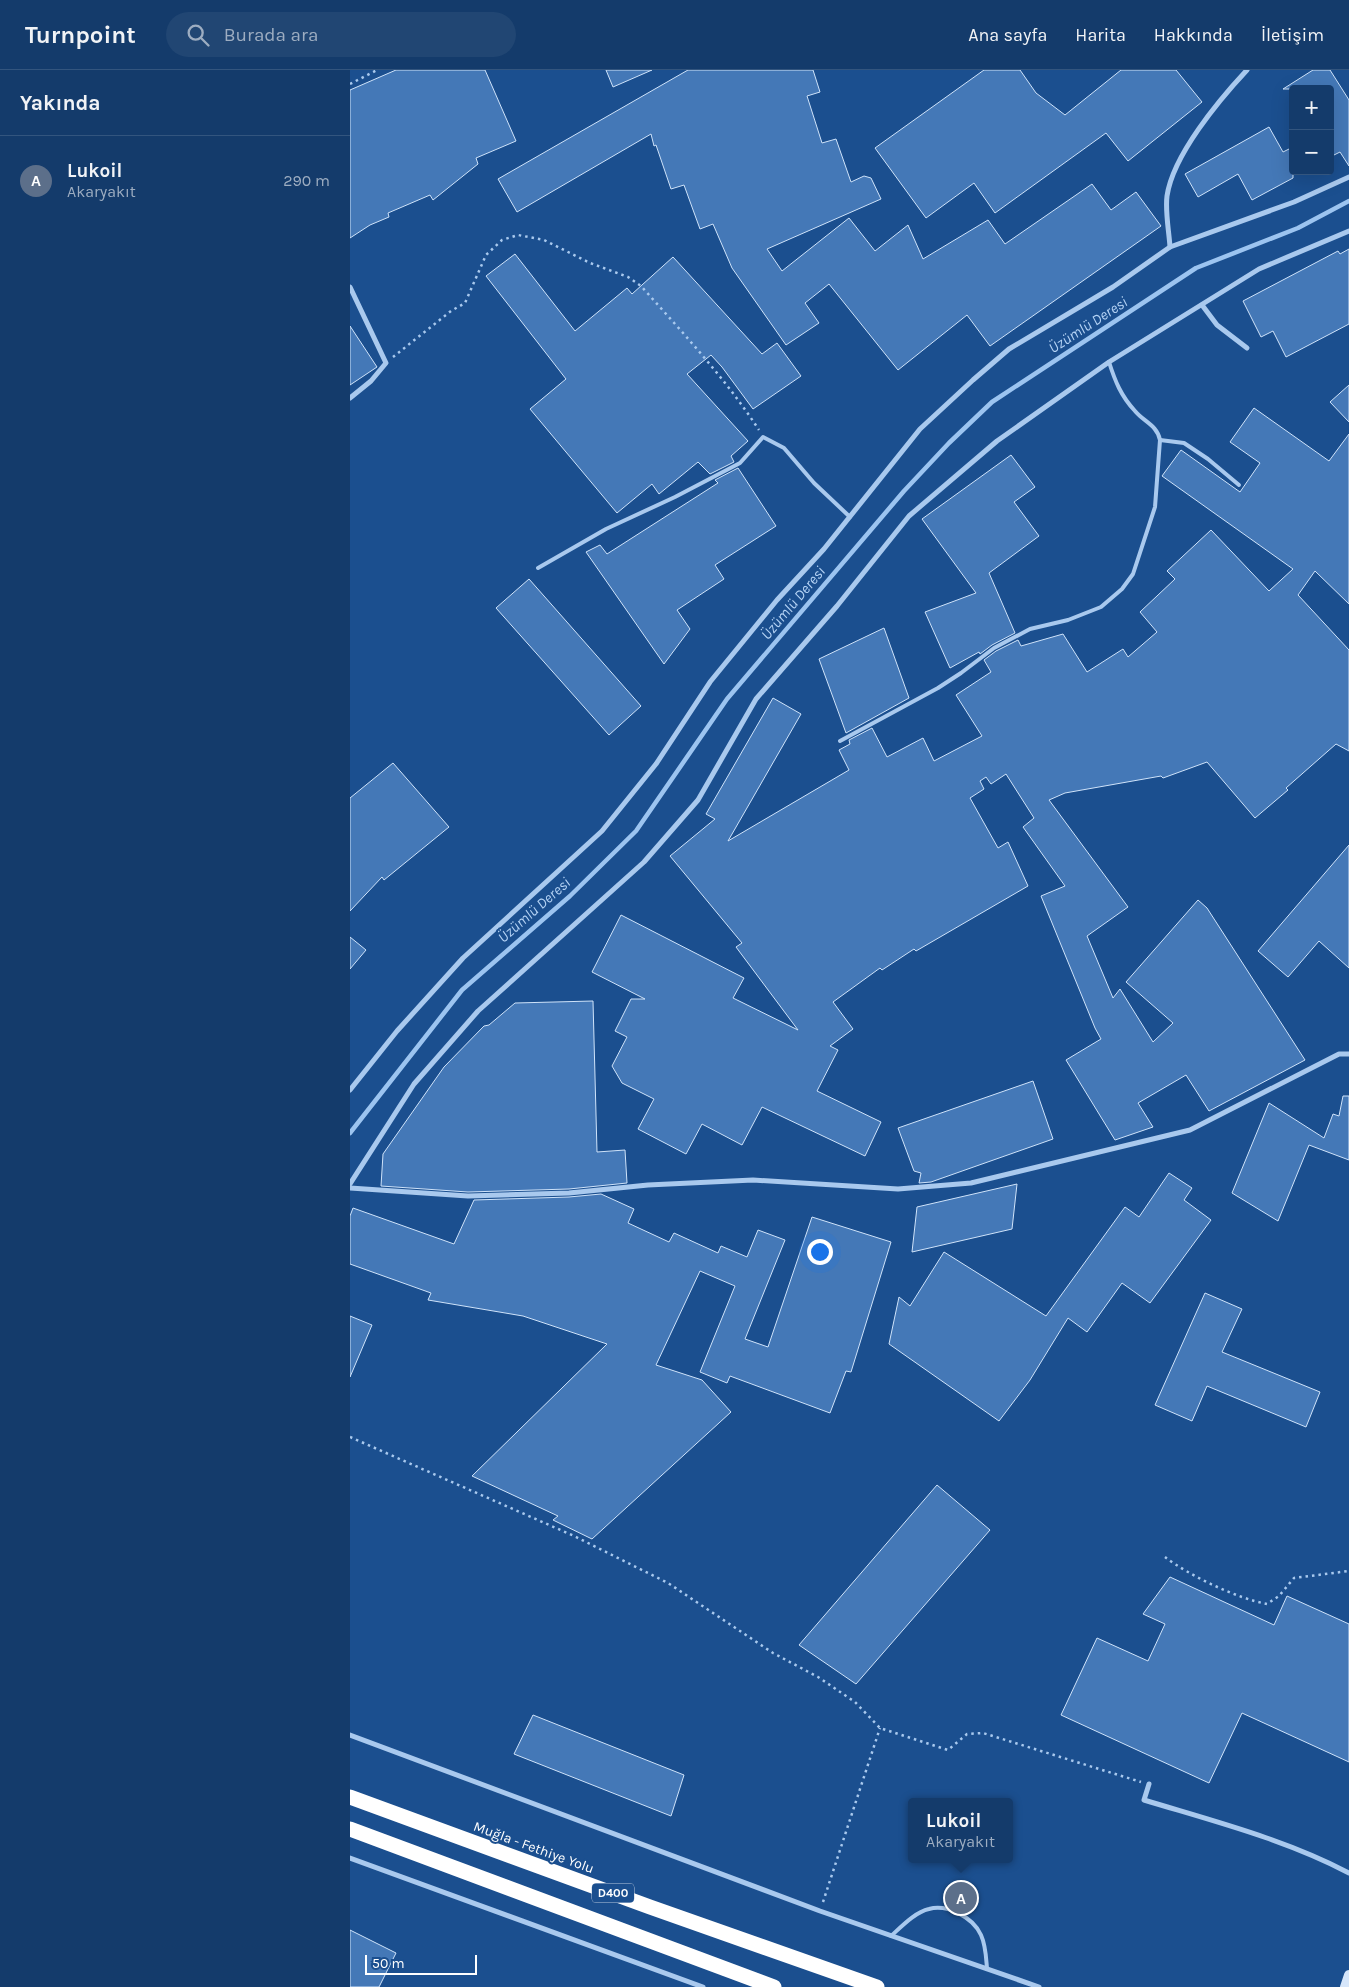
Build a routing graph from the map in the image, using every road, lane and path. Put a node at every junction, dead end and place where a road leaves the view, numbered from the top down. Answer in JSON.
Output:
{"nodes":[{"id":1,"x":377,"y":70,"type":"edge"},
{"id":2,"x":1247,"y":70,"type":"edge"},
{"id":3,"x":350,"y":84,"type":"edge"},
{"id":4,"x":1349,"y":178,"type":"edge"},
{"id":5,"x":1349,"y":231,"type":"edge"},
{"id":6,"x":1170,"y":247,"type":"junction"},
{"id":7,"x":350,"y":287,"type":"edge"},
{"id":8,"x":1202,"y":305,"type":"junction"},
{"id":9,"x":1247,"y":348,"type":"dead end"},
{"id":10,"x":1109,"y":362,"type":"junction"},
{"id":11,"x":386,"y":363,"type":"junction"},
{"id":12,"x":350,"y":398,"type":"edge"},
{"id":13,"x":763,"y":437,"type":"junction"},
{"id":14,"x":1160,"y":440,"type":"junction"},
{"id":15,"x":1238,"y":486,"type":"dead end"},
{"id":16,"x":850,"y":517,"type":"junction"},
{"id":17,"x":538,"y":568,"type":"dead end"},
{"id":18,"x":840,"y":742,"type":"dead end"},
{"id":19,"x":1349,"y":1054,"type":"edge"},
{"id":20,"x":350,"y":1090,"type":"edge"},
{"id":21,"x":350,"y":1186,"type":"edge"},
{"id":22,"x":350,"y":1437,"type":"edge"},
{"id":23,"x":1165,"y":1556,"type":"dead end"},
{"id":24,"x":1349,"y":1571,"type":"edge"},
{"id":25,"x":880,"y":1728,"type":"junction"},
{"id":26,"x":350,"y":1735,"type":"edge"},
{"id":27,"x":1149,"y":1784,"type":"joint"},
{"id":28,"x":350,"y":1797,"type":"edge"},
{"id":29,"x":350,"y":1829,"type":"edge"},
{"id":30,"x":350,"y":1858,"type":"edge"},
{"id":31,"x":1349,"y":1873,"type":"edge"},
{"id":32,"x":820,"y":1911,"type":"junction"},
{"id":33,"x":891,"y":1936,"type":"junction"},
{"id":34,"x":987,"y":1969,"type":"junction"},
{"id":35,"x":1349,"y":1975,"type":"edge"},
{"id":36,"x":703,"y":1987,"type":"edge"},
{"id":37,"x":774,"y":1987,"type":"edge"},
{"id":38,"x":877,"y":1987,"type":"edge"},
{"id":39,"x":1039,"y":1987,"type":"edge"},
{"id":40,"x":1345,"y":1987,"type":"edge"}],
"edges":[{"from":1,"to":3,"type":"path"},
{"from":2,"to":6,"type":"street"},
{"from":4,"to":6,"type":"street"},
{"from":5,"to":8,"type":"street"},
{"from":6,"to":16,"type":"street"},
{"from":7,"to":11,"type":"street"},
{"from":8,"to":9,"type":"street"},
{"from":8,"to":10,"type":"street"},
{"from":10,"to":14,"type":"lane"},
{"from":10,"to":21,"type":"street"},
{"from":11,"to":12,"type":"street"},
{"from":11,"to":13,"type":"path"},
{"from":13,"to":16,"type":"lane"},
{"from":13,"to":17,"type":"lane"},
{"from":14,"to":15,"type":"lane"},
{"from":14,"to":18,"type":"lane"},
{"from":16,"to":20,"type":"street"},
{"from":19,"to":21,"type":"street"},
{"from":22,"to":25,"type":"path"},
{"from":23,"to":24,"type":"path"},
{"from":25,"to":27,"type":"path"},
{"from":25,"to":32,"type":"path"},
{"from":26,"to":32,"type":"street"},
{"from":27,"to":31,"type":"street"},
{"from":28,"to":38,"type":"highway","name":"Muğla - Fethiye Yolu","number":"D400"},
{"from":29,"to":37,"type":"highway","number":"D400"},
{"from":30,"to":36,"type":"street"},
{"from":32,"to":33,"type":"street"},
{"from":33,"to":34,"type":"street"},
{"from":33,"to":34,"type":"lane"},
{"from":34,"to":39,"type":"street"},
{"from":35,"to":40,"type":"street"}]}
